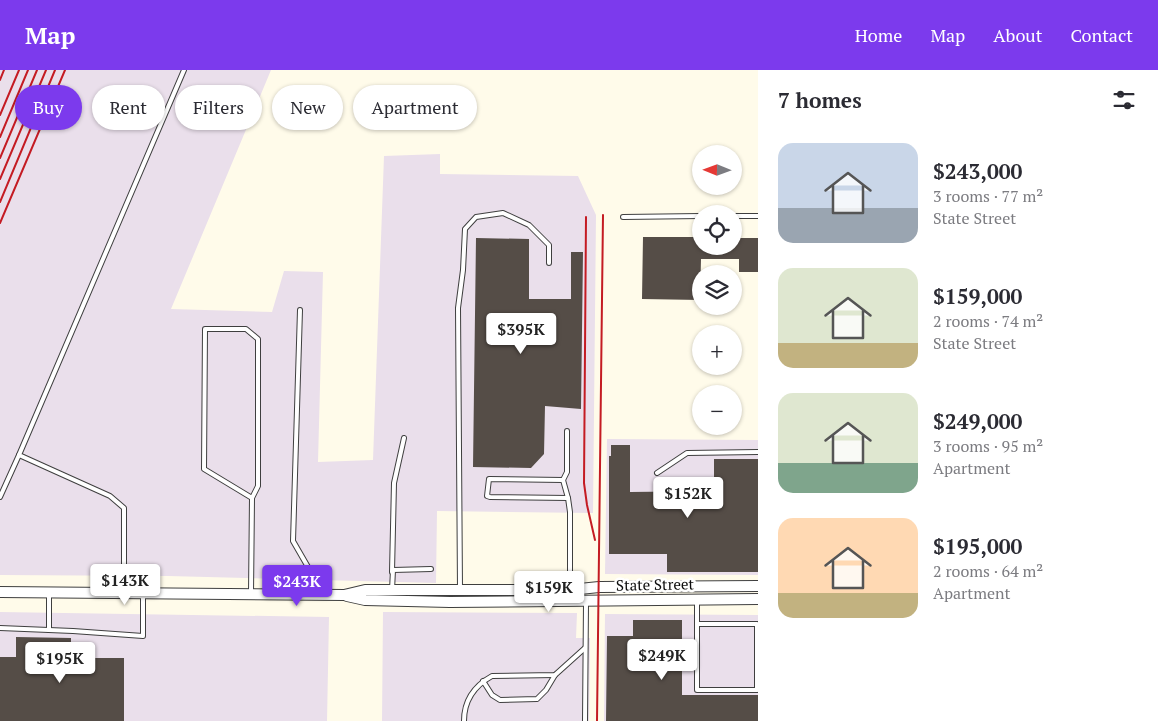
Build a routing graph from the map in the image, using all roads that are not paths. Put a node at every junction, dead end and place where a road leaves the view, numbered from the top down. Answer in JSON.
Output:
{"nodes":[{"id":1,"x":184,"y":70,"type":"edge"},
{"id":2,"x":692,"y":216,"type":"edge"},
{"id":3,"x":742,"y":216,"type":"edge"},
{"id":4,"x":758,"y":216,"type":"edge"},
{"id":5,"x":623,"y":217,"type":"dead end"},
{"id":6,"x":549,"y":263,"type":"dead end"},
{"id":7,"x":300,"y":310,"type":"dead end"},
{"id":8,"x":567,"y":431,"type":"dead end"},
{"id":9,"x":404,"y":438,"type":"dead end"},
{"id":10,"x":758,"y":452,"type":"edge"},
{"id":11,"x":19,"y":454,"type":"junction"},
{"id":12,"x":656,"y":474,"type":"dead end"},
{"id":13,"x":563,"y":480,"type":"junction"},
{"id":14,"x":0,"y":497,"type":"edge"},
{"id":15,"x":252,"y":498,"type":"junction"},
{"id":16,"x":568,"y":498,"type":"junction"},
{"id":17,"x":431,"y":569,"type":"dead end"},
{"id":18,"x":392,"y":572,"type":"junction"},
{"id":19,"x":758,"y":586,"type":"edge"},
{"id":20,"x":392,"y":590,"type":"junction"},
{"id":21,"x":460,"y":590,"type":"junction"},
{"id":22,"x":570,"y":590,"type":"junction"},
{"id":23,"x":0,"y":592,"type":"edge"},
{"id":24,"x":49,"y":592,"type":"junction"},
{"id":25,"x":124,"y":593,"type":"junction"},
{"id":26,"x":143,"y":593,"type":"junction"},
{"id":27,"x":250,"y":594,"type":"junction"},
{"id":28,"x":324,"y":594,"type":"junction"},
{"id":29,"x":344,"y":595,"type":"junction"},
{"id":30,"x":697,"y":599,"type":"junction"},
{"id":31,"x":758,"y":599,"type":"edge"},
{"id":32,"x":586,"y":600,"type":"junction"},
{"id":33,"x":697,"y":624,"type":"junction"},
{"id":34,"x":0,"y":628,"type":"edge"},
{"id":35,"x":48,"y":630,"type":"junction"},
{"id":36,"x":585,"y":648,"type":"junction"},
{"id":37,"x":555,"y":675,"type":"junction"},
{"id":38,"x":483,"y":681,"type":"junction"},
{"id":39,"x":758,"y":691,"type":"edge"},
{"id":40,"x":464,"y":721,"type":"edge"},
{"id":41,"x":585,"y":721,"type":"edge"}],
"edges":[{"from":1,"to":11,"type":"lane"},
{"from":2,"to":5,"type":"lane"},
{"from":3,"to":4,"type":"lane"},
{"from":6,"to":21,"type":"lane"},
{"from":7,"to":28,"type":"lane"},
{"from":8,"to":13,"type":"lane"},
{"from":9,"to":18,"type":"lane"},
{"from":10,"to":12,"type":"lane"},
{"from":11,"to":14,"type":"lane"},
{"from":11,"to":25,"type":"lane"},
{"from":13,"to":16,"type":"lane"},
{"from":13,"to":16,"type":"lane"},
{"from":15,"to":15,"type":"lane"},
{"from":15,"to":27,"type":"lane"},
{"from":16,"to":22,"type":"lane"},
{"from":17,"to":18,"type":"lane"},
{"from":18,"to":20,"type":"lane"},
{"from":19,"to":22,"type":"street","name":"State Street"},
{"from":20,"to":21,"type":"street","name":"State Street"},
{"from":20,"to":29,"type":"street","name":"State Street"},
{"from":21,"to":22,"type":"street","name":"State Street"},
{"from":23,"to":24,"type":"street","name":"State Street"},
{"from":24,"to":25,"type":"street","name":"State Street"},
{"from":24,"to":35,"type":"lane"},
{"from":25,"to":26,"type":"street","name":"State Street"},
{"from":26,"to":27,"type":"street","name":"State Street"},
{"from":26,"to":35,"type":"lane"},
{"from":27,"to":28,"type":"street","name":"State Street"},
{"from":28,"to":29,"type":"street","name":"State Street"},
{"from":29,"to":32,"type":"street","name":"State Street"},
{"from":30,"to":31,"type":"street","name":"State Street"},
{"from":30,"to":32,"type":"street","name":"State Street"},
{"from":30,"to":33,"type":"lane"},
{"from":32,"to":36,"type":"lane"},
{"from":33,"to":39,"type":"lane"},
{"from":33,"to":39,"type":"lane"},
{"from":34,"to":35,"type":"lane"},
{"from":36,"to":37,"type":"lane"},
{"from":36,"to":41,"type":"lane"},
{"from":37,"to":38,"type":"lane"},
{"from":37,"to":38,"type":"lane"},
{"from":38,"to":40,"type":"lane"}]}
